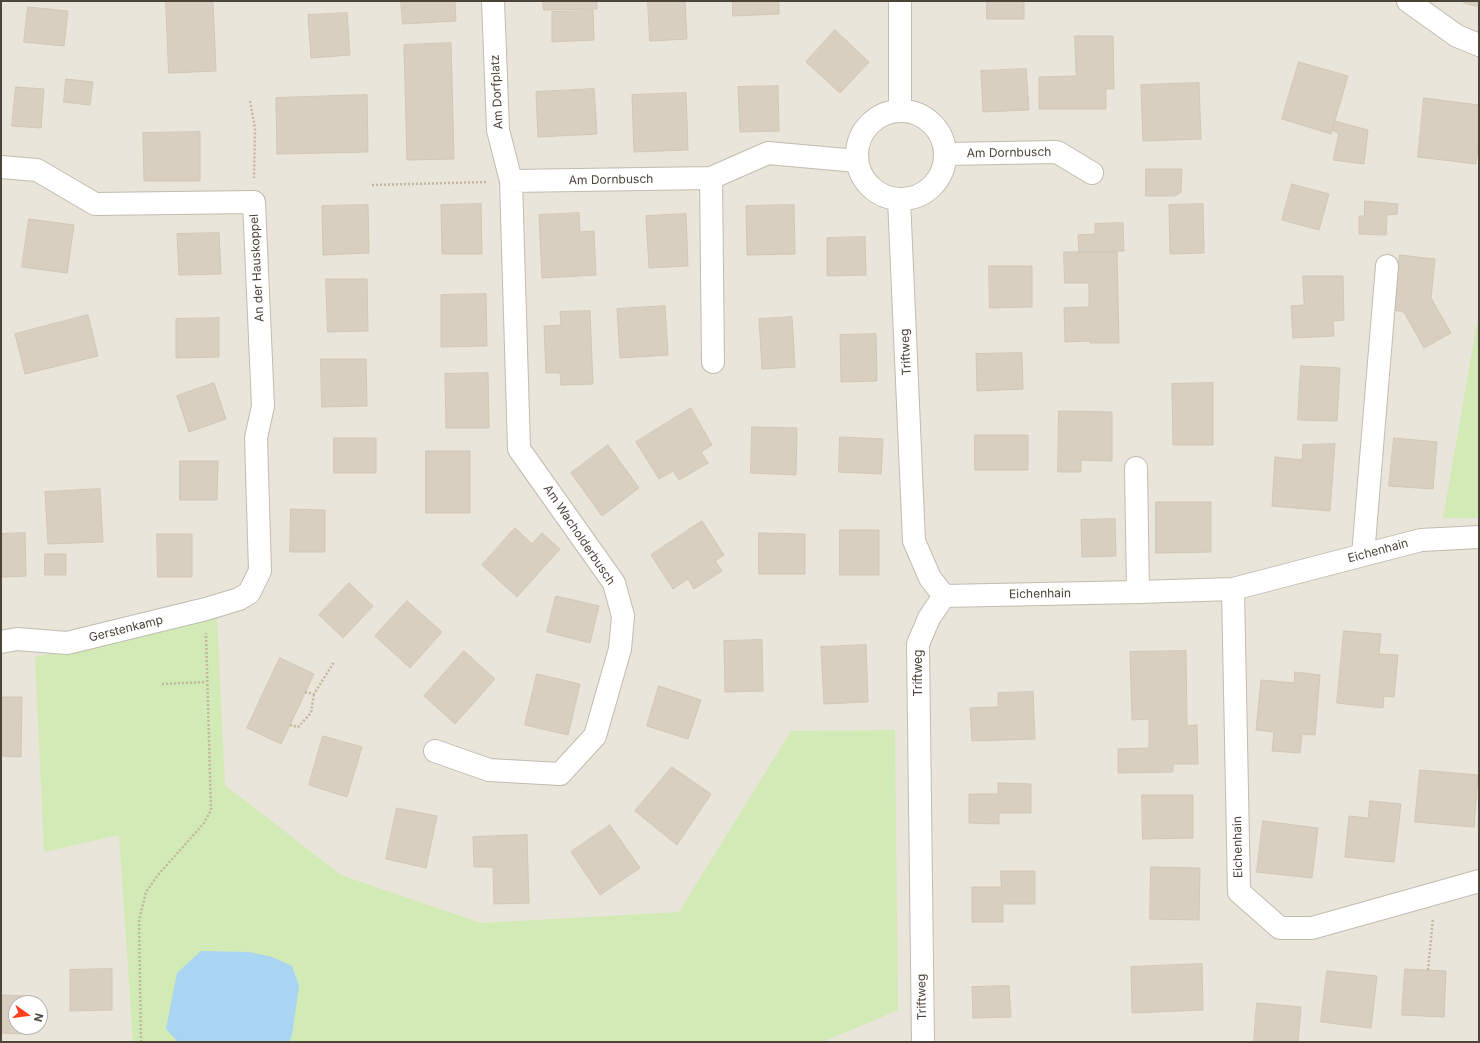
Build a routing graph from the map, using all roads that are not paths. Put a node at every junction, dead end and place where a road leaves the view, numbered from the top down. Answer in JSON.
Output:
{"nodes":[{"id":1,"x":493,"y":1,"type":"edge"},
{"id":2,"x":900,"y":1,"type":"edge"},
{"id":3,"x":1408,"y":1,"type":"edge"},
{"id":4,"x":1479,"y":45,"type":"edge"},
{"id":5,"x":900,"y":111,"type":"junction"},
{"id":6,"x":945,"y":154,"type":"junction"},
{"id":7,"x":857,"y":161,"type":"junction"},
{"id":8,"x":1,"y":167,"type":"edge"},
{"id":9,"x":1092,"y":174,"type":"dead end"},
{"id":10,"x":711,"y":178,"type":"junction"},
{"id":11,"x":512,"y":182,"type":"junction"},
{"id":12,"x":899,"y":199,"type":"junction"},
{"id":13,"x":1387,"y":266,"type":"dead end"},
{"id":14,"x":713,"y":362,"type":"dead end"},
{"id":15,"x":1136,"y":468,"type":"dead end"},
{"id":16,"x":1479,"y":537,"type":"edge"},
{"id":17,"x":1363,"y":555,"type":"junction"},
{"id":18,"x":1233,"y":589,"type":"junction"},
{"id":19,"x":1138,"y":592,"type":"junction"},
{"id":20,"x":249,"y":593,"type":"joint"},
{"id":21,"x":944,"y":596,"type":"junction"},
{"id":22,"x":1,"y":642,"type":"edge"},
{"id":23,"x":435,"y":751,"type":"dead end"},
{"id":24,"x":1479,"y":881,"type":"edge"},
{"id":25,"x":923,"y":1042,"type":"edge"}],
"edges":[{"from":1,"to":11,"type":"street","name":"Am Dorfplatz"},
{"from":2,"to":5,"type":"street"},
{"from":3,"to":4,"type":"street"},
{"from":5,"to":6,"type":"street"},
{"from":5,"to":7,"type":"street"},
{"from":6,"to":9,"type":"street","name":"Am Dornbusch"},
{"from":6,"to":12,"type":"street"},
{"from":7,"to":10,"type":"street","name":"Am Dornbusch"},
{"from":7,"to":12,"type":"street"},
{"from":8,"to":20,"type":"street","name":"An der Hauskoppel"},
{"from":10,"to":11,"type":"street","name":"Am Dornbusch"},
{"from":10,"to":14,"type":"street"},
{"from":11,"to":23,"type":"street","name":"Am Wacholderbusch"},
{"from":12,"to":21,"type":"street","name":"Triftweg"},
{"from":13,"to":17,"type":"street"},
{"from":15,"to":19,"type":"street"},
{"from":16,"to":17,"type":"street","name":"Eichenhain"},
{"from":17,"to":18,"type":"street","name":"Eichenhain"},
{"from":18,"to":19,"type":"street","name":"Eichenhain"},
{"from":18,"to":24,"type":"street","name":"Eichenhain"},
{"from":19,"to":21,"type":"street","name":"Eichenhain"},
{"from":20,"to":22,"type":"street","name":"Gerstenkamp"},
{"from":21,"to":25,"type":"street","name":"Triftweg"}]}
